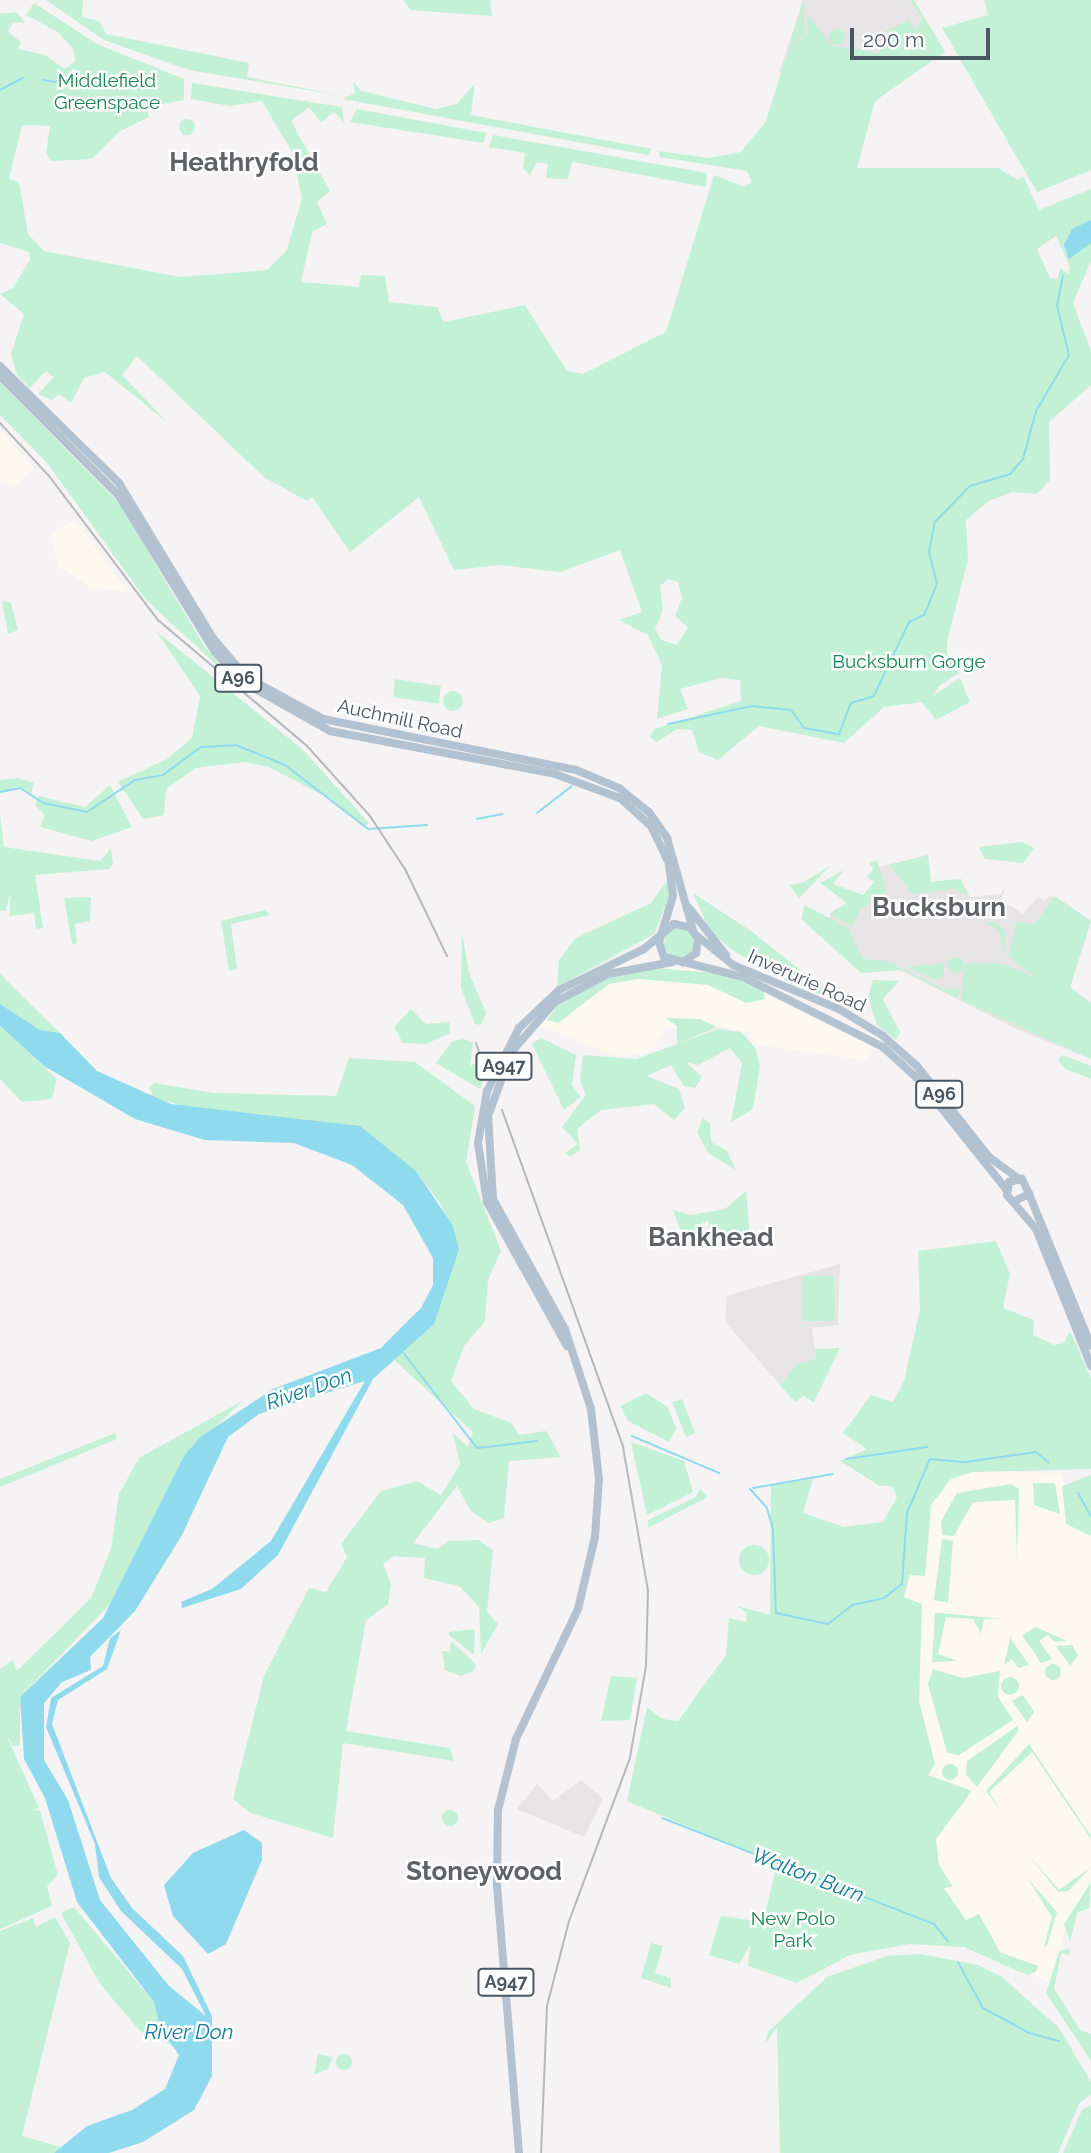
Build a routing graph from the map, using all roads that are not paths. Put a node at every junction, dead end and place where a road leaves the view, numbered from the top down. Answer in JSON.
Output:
{"nodes":[{"id":1,"x":0,"y":366,"type":"edge"},
{"id":2,"x":0,"y":376,"type":"edge"},
{"id":3,"x":680,"y":878,"type":"junction"},
{"id":4,"x":663,"y":932,"type":"junction"},
{"id":5,"x":695,"y":932,"type":"junction"},
{"id":6,"x":677,"y":962,"type":"junction"},
{"id":7,"x":747,"y":971,"type":"junction"},
{"id":8,"x":1018,"y":1178,"type":"junction"},
{"id":9,"x":1006,"y":1189,"type":"junction"},
{"id":10,"x":1029,"y":1194,"type":"junction"},
{"id":11,"x":1015,"y":1201,"type":"junction"},
{"id":12,"x":1091,"y":1346,"type":"edge"},
{"id":13,"x":576,"y":1362,"type":"junction"},
{"id":14,"x":1091,"y":1366,"type":"edge"},
{"id":15,"x":519,"y":2153,"type":"edge"}],
"edges":[{"from":1,"to":3,"type":"main road","name":"Auchmill Road","number":"A96"},
{"from":2,"to":4,"type":"main road","name":"Auchmill Road","number":"A96"},
{"from":3,"to":5,"type":"main road","name":"Auchmill Road","number":"A96"},
{"from":3,"to":7,"type":"main road","number":"A96"},
{"from":4,"to":5,"type":"main road"},
{"from":4,"to":6,"type":"main road"},
{"from":4,"to":13,"type":"main road","number":"A947"},
{"from":5,"to":6,"type":"main road"},
{"from":5,"to":7,"type":"main road","name":"Inverurie Road","number":"A96"},
{"from":6,"to":9,"type":"main road","name":"Inverurie Road","number":"A96"},
{"from":6,"to":13,"type":"main road","number":"A947"},
{"from":7,"to":8,"type":"main road","name":"Inverurie Road","number":"A96"},
{"from":8,"to":9,"type":"main road"},
{"from":8,"to":10,"type":"main road","number":"A96"},
{"from":9,"to":11,"type":"main road","number":"A96"},
{"from":10,"to":11,"type":"main road"},
{"from":10,"to":12,"type":"main road","number":"A96"},
{"from":11,"to":14,"type":"main road","number":"A96"},
{"from":13,"to":15,"type":"main road","number":"A947"}]}
